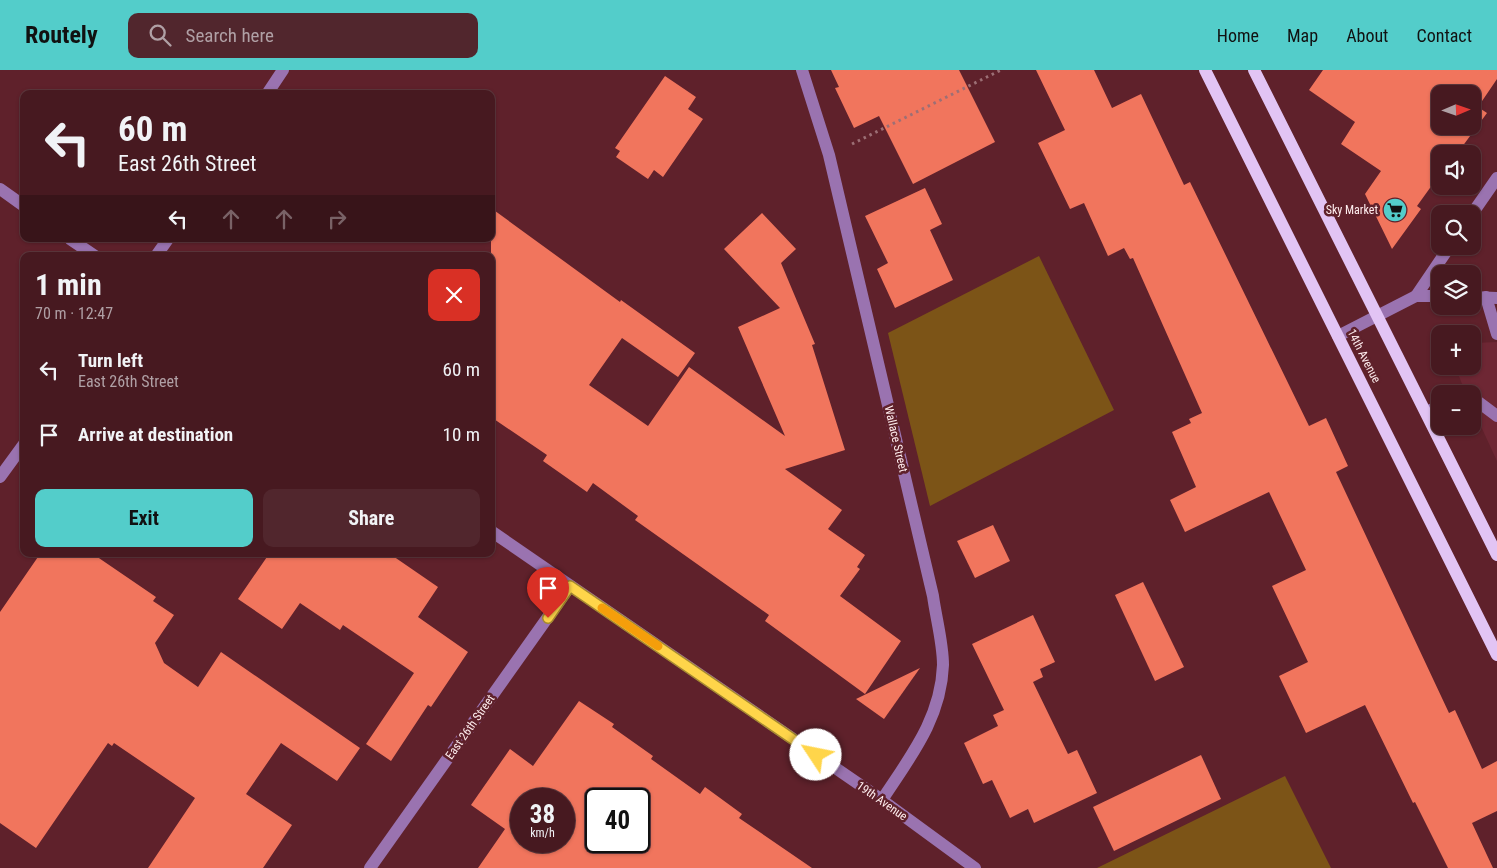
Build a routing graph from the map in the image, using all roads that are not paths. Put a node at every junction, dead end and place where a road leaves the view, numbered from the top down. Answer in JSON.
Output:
{"nodes":[{"id":1,"x":283,"y":70,"type":"edge"},
{"id":2,"x":802,"y":70,"type":"edge"},
{"id":3,"x":1205,"y":70,"type":"edge"},
{"id":4,"x":1254,"y":70,"type":"edge"},
{"id":5,"x":270,"y":90,"type":"edge"},
{"id":6,"x":1497,"y":178,"type":"edge"},
{"id":7,"x":0,"y":189,"type":"edge"},
{"id":8,"x":20,"y":203,"type":"edge"},
{"id":9,"x":1478,"y":205,"type":"edge"},
{"id":10,"x":74,"y":242,"type":"edge"},
{"id":11,"x":89,"y":252,"type":"edge"},
{"id":12,"x":1444,"y":255,"type":"edge"},
{"id":13,"x":1416,"y":296,"type":"junction"},
{"id":14,"x":1431,"y":296,"type":"edge"},
{"id":15,"x":1491,"y":298,"type":"edge"},
{"id":16,"x":1378,"y":316,"type":"junction"},
{"id":17,"x":1497,"y":334,"type":"edge"},
{"id":18,"x":1338,"y":336,"type":"junction"},
{"id":19,"x":1481,"y":404,"type":"edge"},
{"id":20,"x":1431,"y":410,"type":"edge"},
{"id":21,"x":1426,"y":412,"type":"junction"},
{"id":22,"x":1497,"y":416,"type":"edge"},
{"id":23,"x":20,"y":450,"type":"edge"},
{"id":24,"x":0,"y":477,"type":"edge"},
{"id":25,"x":495,"y":534,"type":"edge"},
{"id":26,"x":1497,"y":555,"type":"edge"},
{"id":27,"x":570,"y":586,"type":"junction"},
{"id":28,"x":1497,"y":655,"type":"edge"},
{"id":29,"x":882,"y":800,"type":"junction"},
{"id":30,"x":370,"y":868,"type":"edge"},
{"id":31,"x":975,"y":868,"type":"edge"}],
"edges":[{"from":1,"to":5,"type":"street"},
{"from":2,"to":29,"type":"street","name":"Wallace Street"},
{"from":3,"to":18,"type":"main road","name":"14th Avenue"},
{"from":4,"to":16,"type":"main road"},
{"from":6,"to":9,"type":"street"},
{"from":7,"to":8,"type":"street"},
{"from":10,"to":11,"type":"street"},
{"from":12,"to":13,"type":"street"},
{"from":13,"to":14,"type":"street"},
{"from":13,"to":16,"type":"street"},
{"from":15,"to":17,"type":"street"},
{"from":16,"to":18,"type":"street"},
{"from":16,"to":21,"type":"main road"},
{"from":18,"to":28,"type":"main road","name":"14th Avenue"},
{"from":19,"to":22,"type":"street"},
{"from":20,"to":21,"type":"street"},
{"from":21,"to":26,"type":"main road"},
{"from":23,"to":24,"type":"street"},
{"from":25,"to":27,"type":"street","name":"19th Avenue"},
{"from":27,"to":29,"type":"street","name":"19th Avenue"},
{"from":27,"to":30,"type":"street","name":"East 26th Street"},
{"from":29,"to":31,"type":"street","name":"19th Avenue"}]}
